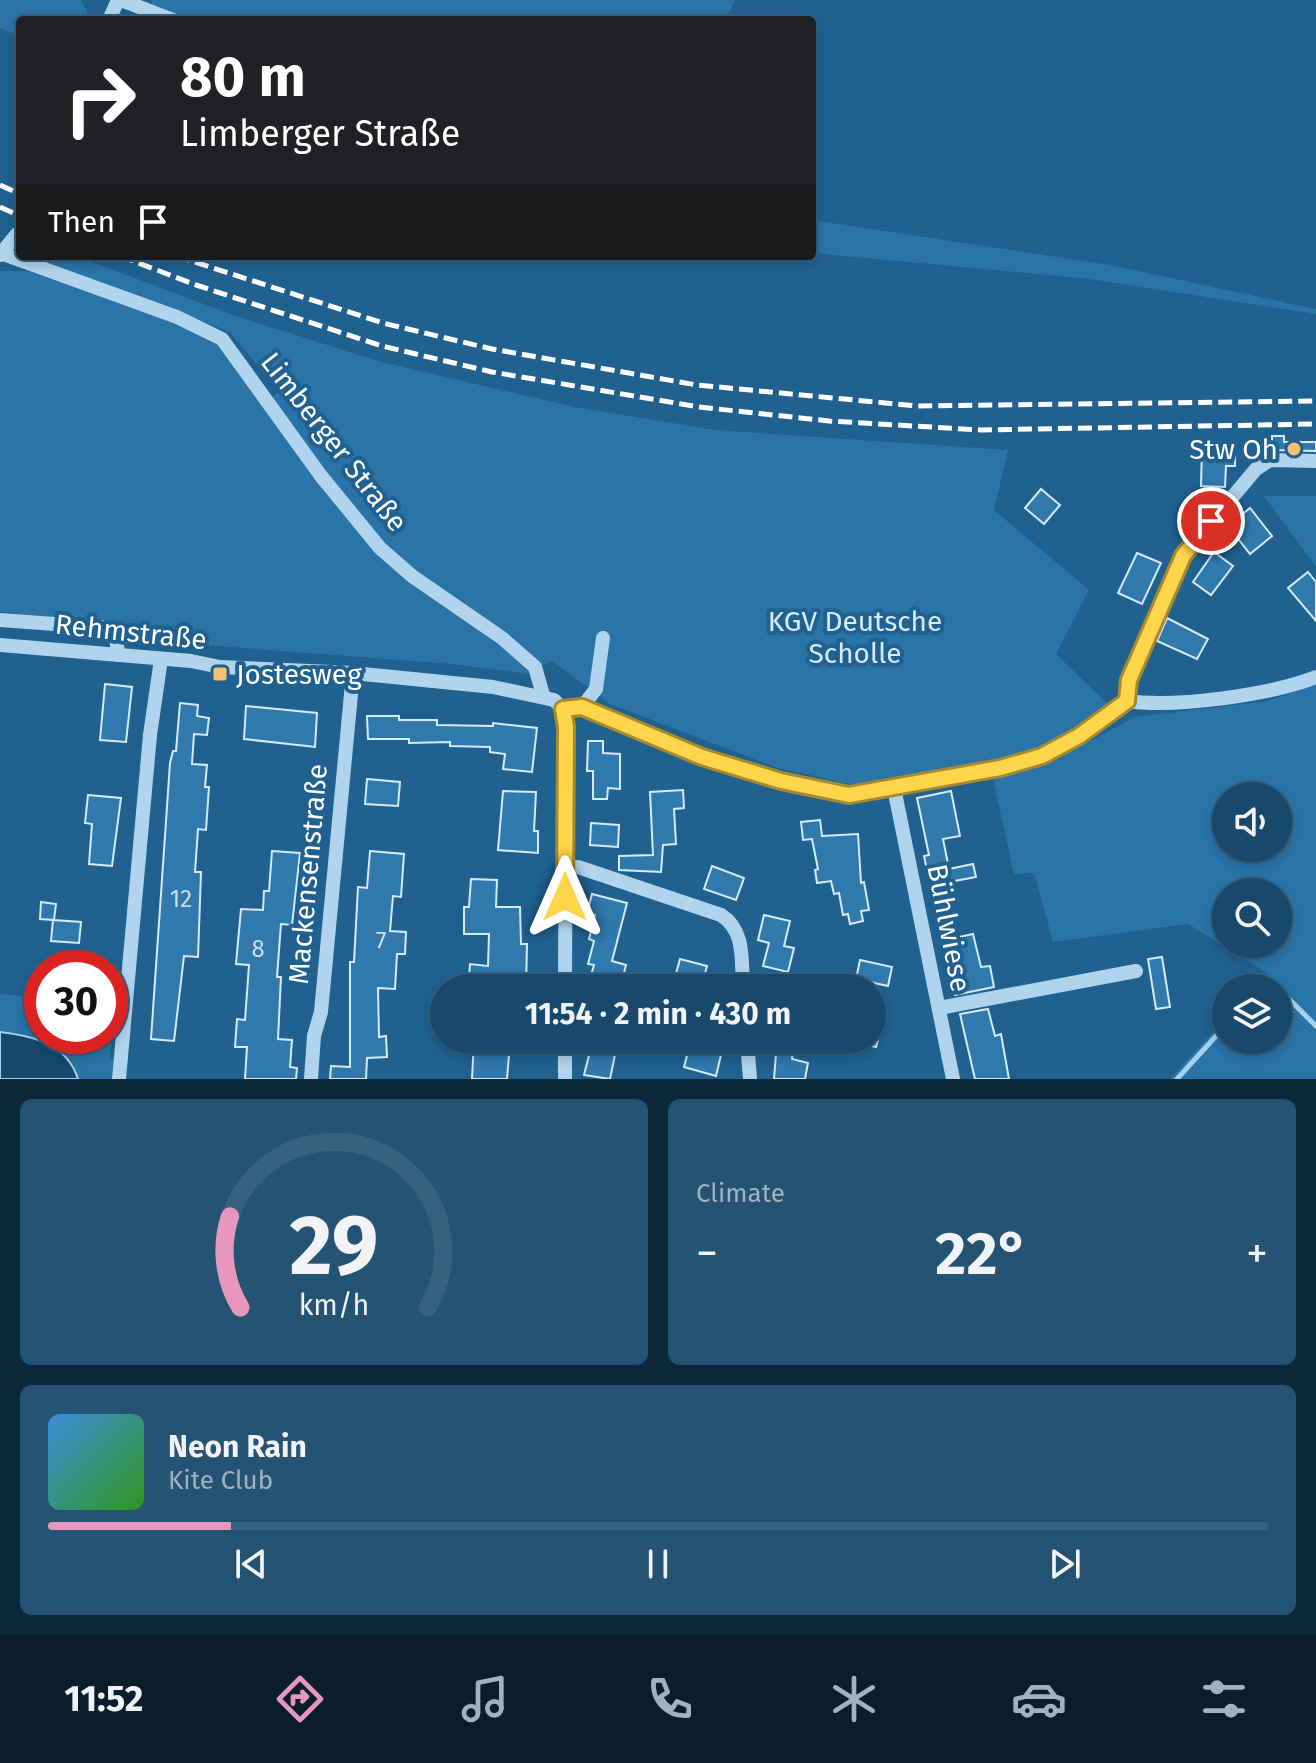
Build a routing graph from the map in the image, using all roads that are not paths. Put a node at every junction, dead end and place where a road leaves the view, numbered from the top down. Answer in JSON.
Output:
{"nodes":[{"id":1,"x":120,"y":0,"type":"edge"},
{"id":2,"x":162,"y":16,"type":"edge"},
{"id":3,"x":16,"y":235,"type":"edge"},
{"id":4,"x":2,"y":254,"type":"edge"},
{"id":5,"x":19,"y":260,"type":"edge"},
{"id":6,"x":1316,"y":461,"type":"edge"},
{"id":7,"x":0,"y":620,"type":"edge"},
{"id":8,"x":603,"y":638,"type":"dead end"},
{"id":9,"x":0,"y":645,"type":"edge"},
{"id":10,"x":118,"y":655,"type":"junction"},
{"id":11,"x":161,"y":659,"type":"junction"},
{"id":12,"x":353,"y":673,"type":"junction"},
{"id":13,"x":1316,"y":677,"type":"edge"},
{"id":14,"x":543,"y":695,"type":"junction"},
{"id":15,"x":1127,"y":701,"type":"junction"},
{"id":16,"x":582,"y":707,"type":"junction"},
{"id":17,"x":563,"y":709,"type":"junction"},
{"id":18,"x":894,"y":788,"type":"junction"},
{"id":19,"x":565,"y":867,"type":"junction"},
{"id":20,"x":1136,"y":971,"type":"dead end"},
{"id":21,"x":565,"y":974,"type":"edge"},
{"id":22,"x":742,"y":974,"type":"edge"},
{"id":23,"x":939,"y":1008,"type":"junction"},
{"id":24,"x":565,"y":1054,"type":"edge"},
{"id":25,"x":748,"y":1054,"type":"edge"},
{"id":26,"x":119,"y":1079,"type":"edge"},
{"id":27,"x":311,"y":1079,"type":"edge"},
{"id":28,"x":565,"y":1079,"type":"edge"},
{"id":29,"x":750,"y":1079,"type":"edge"},
{"id":30,"x":953,"y":1079,"type":"edge"}],
"edges":[{"from":1,"to":2,"type":"street"},
{"from":3,"to":4,"type":"street","name":"Limberger Straße"},
{"from":5,"to":14,"type":"street","name":"Limberger Straße"},
{"from":6,"to":15,"type":"street"},
{"from":7,"to":10,"type":"street"},
{"from":8,"to":16,"type":"street"},
{"from":9,"to":10,"type":"street","name":"Rehmstraße"},
{"from":10,"to":11,"type":"street","name":"Rehmstraße"},
{"from":11,"to":12,"type":"street","name":"Rehmstraße"},
{"from":11,"to":26,"type":"street"},
{"from":12,"to":14,"type":"street","name":"Rehmstraße"},
{"from":12,"to":27,"type":"street","name":"Mackensenstraße"},
{"from":13,"to":15,"type":"street"},
{"from":14,"to":17,"type":"street"},
{"from":15,"to":18,"type":"street"},
{"from":16,"to":17,"type":"street"},
{"from":16,"to":18,"type":"street"},
{"from":17,"to":19,"type":"street"},
{"from":18,"to":23,"type":"street","name":"Bühlwiese"},
{"from":19,"to":21,"type":"street"},
{"from":19,"to":22,"type":"street"},
{"from":20,"to":23,"type":"street"},
{"from":23,"to":30,"type":"street","name":"Bühlwiese"},
{"from":24,"to":28,"type":"street"},
{"from":25,"to":29,"type":"street"}]}
